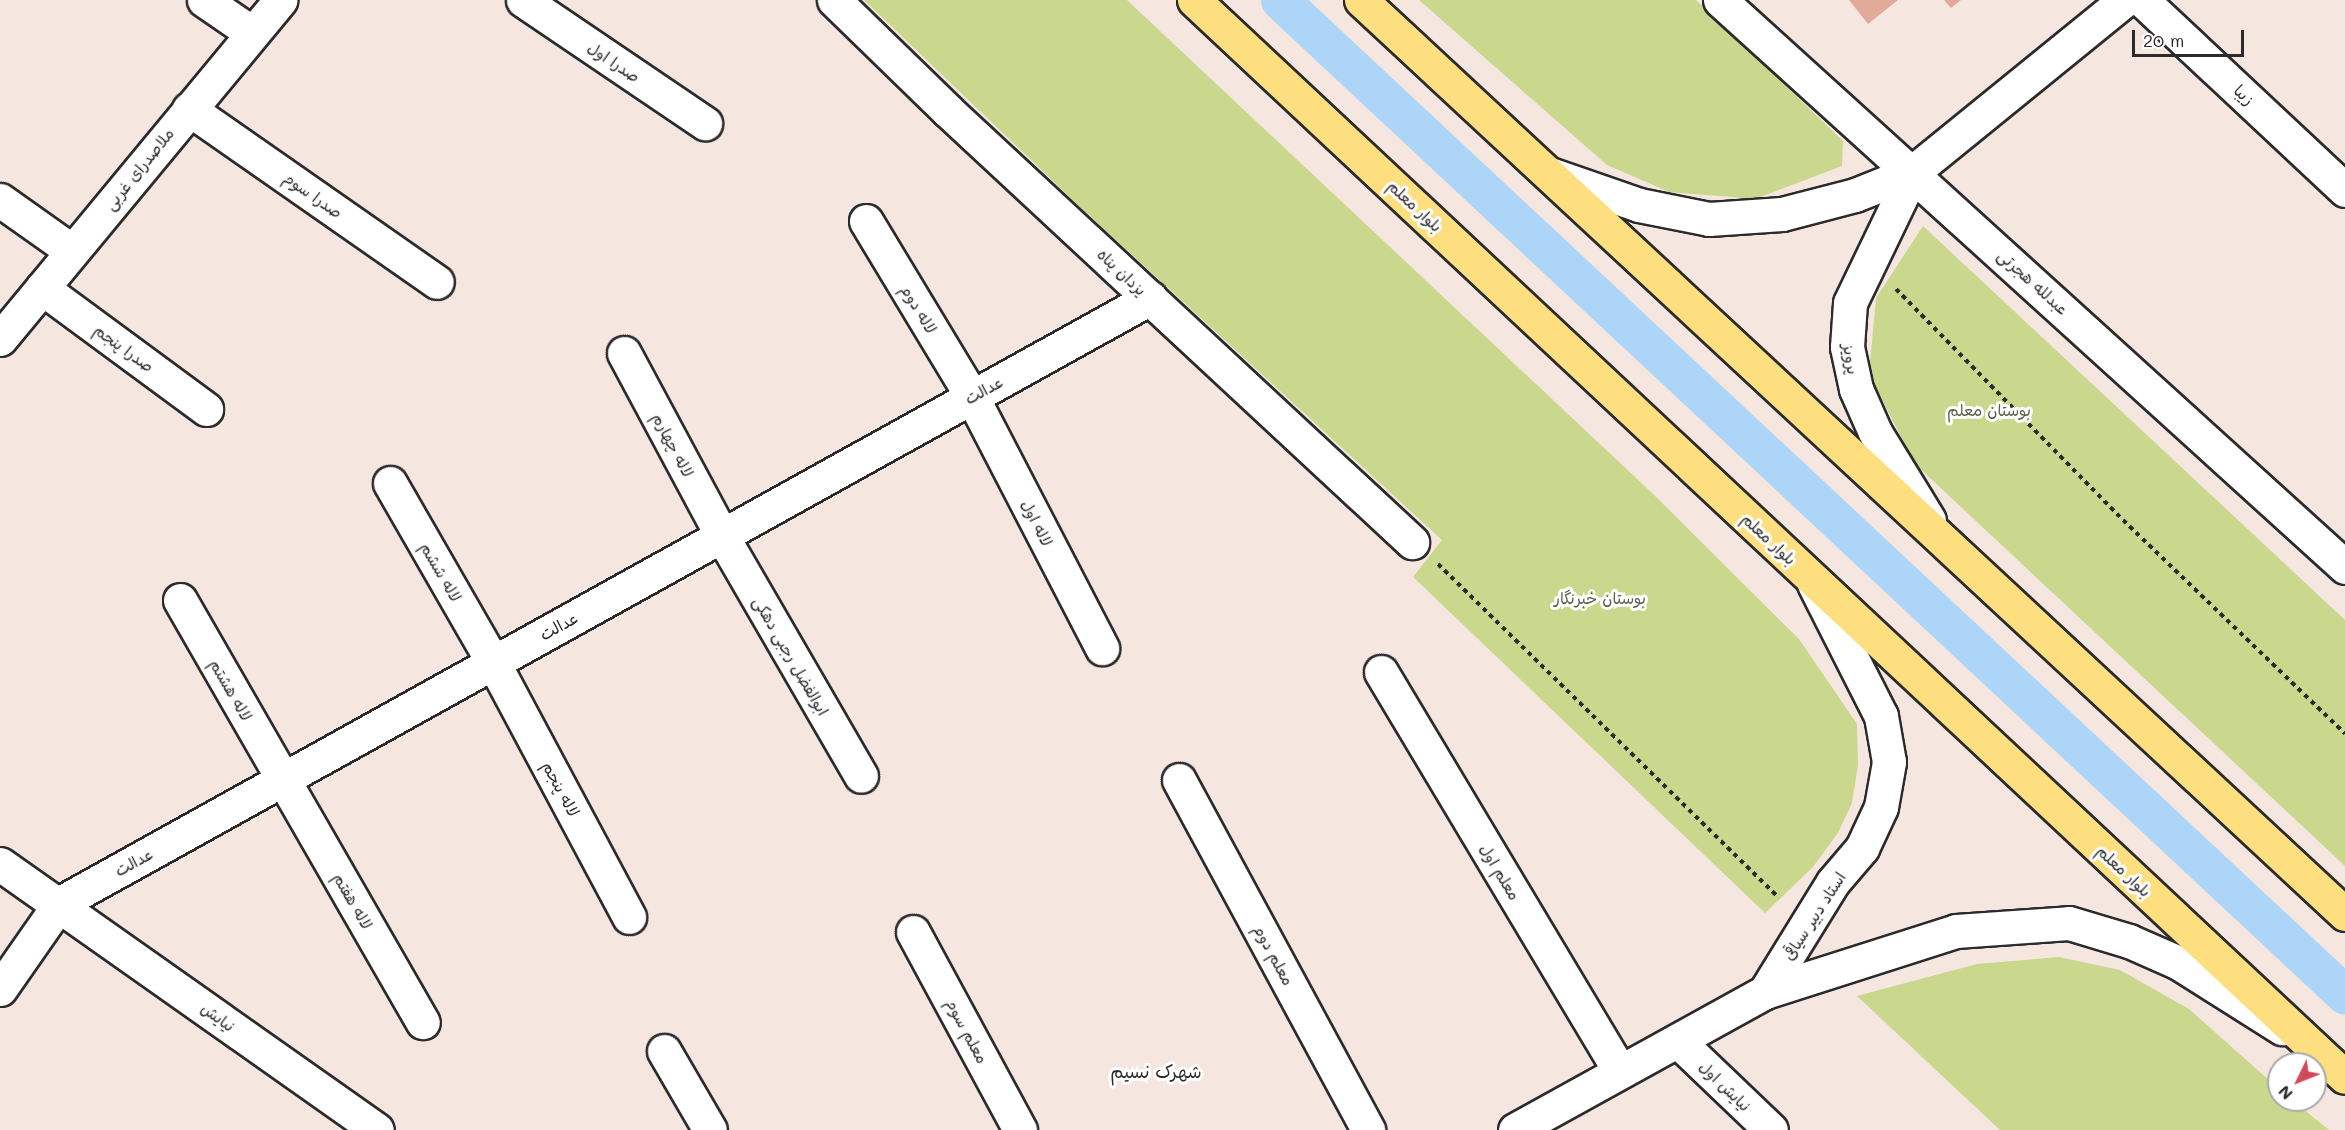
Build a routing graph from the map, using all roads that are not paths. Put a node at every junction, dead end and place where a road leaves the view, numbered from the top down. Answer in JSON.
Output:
{"nodes":[{"id":1,"x":204,"y":0,"type":"edge"},
{"id":2,"x":280,"y":0,"type":"edge"},
{"id":3,"x":523,"y":0,"type":"edge"},
{"id":4,"x":834,"y":0,"type":"edge"},
{"id":5,"x":1194,"y":0,"type":"edge"},
{"id":6,"x":1361,"y":0,"type":"edge"},
{"id":7,"x":1720,"y":0,"type":"edge"},
{"id":8,"x":2125,"y":0,"type":"edge"},
{"id":9,"x":2142,"y":0,"type":"edge"},
{"id":10,"x":252,"y":33,"type":"junction"},
{"id":11,"x":189,"y":109,"type":"junction"},
{"id":12,"x":705,"y":123,"type":"dead end"},
{"id":13,"x":1913,"y":172,"type":"junction"},
{"id":14,"x":1550,"y":174,"type":"junction"},
{"id":15,"x":2345,"y":190,"type":"edge"},
{"id":16,"x":0,"y":200,"type":"edge"},
{"id":17,"x":866,"y":221,"type":"dead end"},
{"id":18,"x":72,"y":251,"type":"junction"},
{"id":19,"x":437,"y":282,"type":"dead end"},
{"id":20,"x":42,"y":288,"type":"junction"},
{"id":21,"x":1149,"y":298,"type":"junction"},
{"id":22,"x":0,"y":339,"type":"edge"},
{"id":23,"x":624,"y":353,"type":"dead end"},
{"id":24,"x":972,"y":397,"type":"junction"},
{"id":25,"x":206,"y":409,"type":"dead end"},
{"id":26,"x":390,"y":483,"type":"dead end"},
{"id":27,"x":722,"y":536,"type":"junction"},
{"id":28,"x":1941,"y":538,"type":"junction"},
{"id":29,"x":1412,"y":542,"type":"road end"},
{"id":30,"x":2345,"y":567,"type":"edge"},
{"id":31,"x":1810,"y":578,"type":"junction"},
{"id":32,"x":180,"y":600,"type":"dead end"},
{"id":33,"x":1102,"y":648,"type":"dead end"},
{"id":34,"x":493,"y":662,"type":"junction"},
{"id":35,"x":1381,"y":672,"type":"dead end"},
{"id":36,"x":861,"y":776,"type":"dead end"},
{"id":37,"x":283,"y":780,"type":"junction"},
{"id":38,"x":1179,"y":780,"type":"dead end"},
{"id":39,"x":0,"y":864,"type":"edge"},
{"id":40,"x":60,"y":903,"type":"junction"},
{"id":41,"x":2345,"y":914,"type":"edge"},
{"id":42,"x":628,"y":917,"type":"dead end"},
{"id":43,"x":913,"y":932,"type":"dead end"},
{"id":44,"x":0,"y":989,"type":"edge"},
{"id":45,"x":1765,"y":992,"type":"junction"},
{"id":46,"x":423,"y":1022,"type":"dead end"},
{"id":47,"x":1679,"y":1042,"type":"junction"},
{"id":48,"x":2308,"y":1043,"type":"junction"},
{"id":49,"x":664,"y":1051,"type":"dead end"},
{"id":50,"x":1620,"y":1071,"type":"junction"},
{"id":51,"x":2345,"y":1077,"type":"edge"},
{"id":52,"x":376,"y":1130,"type":"edge"},
{"id":53,"x":710,"y":1130,"type":"edge"},
{"id":54,"x":1020,"y":1130,"type":"edge"},
{"id":55,"x":1368,"y":1130,"type":"edge"},
{"id":56,"x":1515,"y":1130,"type":"edge"},
{"id":57,"x":1771,"y":1130,"type":"edge"}],
"edges":[{"from":1,"to":10,"type":"street"},
{"from":2,"to":10,"type":"street","name":"ملاصدرای غربی"},
{"from":3,"to":12,"type":"street","name":"صدرا اول"},
{"from":4,"to":21,"type":"street","name":"یزدان پناه"},
{"from":5,"to":31,"type":"main road","name":"بلوار معلم"},
{"from":6,"to":14,"type":"main road"},
{"from":7,"to":13,"type":"street","name":"عبدلله هجرتی"},
{"from":8,"to":13,"type":"street","name":"پرویز"},
{"from":9,"to":15,"type":"street","name":"زیبا"},
{"from":10,"to":11,"type":"street","name":"ملاصدرای غربی"},
{"from":11,"to":18,"type":"street","name":"ملاصدرای غربی"},
{"from":11,"to":19,"type":"street","name":"صدرا سوم"},
{"from":13,"to":14,"type":"street","name":"پرویز"},
{"from":13,"to":28,"type":"street","name":"پرویز"},
{"from":13,"to":30,"type":"street","name":"عبدلله هجرتی"},
{"from":14,"to":28,"type":"main road"},
{"from":16,"to":18,"type":"street"},
{"from":17,"to":24,"type":"street","name":"لاله دوم"},
{"from":18,"to":20,"type":"street","name":"ملاصدرای غربی"},
{"from":20,"to":22,"type":"street","name":"ملاصدرای غربی"},
{"from":20,"to":25,"type":"street","name":"صدرا پنجم"},
{"from":21,"to":24,"type":"street","name":"عدالت"},
{"from":21,"to":29,"type":"street","name":"یزدان پناه"},
{"from":23,"to":27,"type":"street","name":"لاله چهارم"},
{"from":24,"to":27,"type":"street","name":"عدالت"},
{"from":24,"to":33,"type":"street","name":"لاله اول"},
{"from":26,"to":34,"type":"street","name":"لاله ششم"},
{"from":27,"to":34,"type":"street","name":"عدالت"},
{"from":27,"to":36,"type":"street","name":"ابوالفضل رجبی دهکی"},
{"from":28,"to":41,"type":"main road"},
{"from":31,"to":45,"type":"street","name":"استاد دبیر سیاقی"},
{"from":31,"to":48,"type":"main road","name":"بلوار معلم"},
{"from":32,"to":37,"type":"street","name":"لاله هشتم"},
{"from":34,"to":37,"type":"street","name":"عدالت"},
{"from":34,"to":42,"type":"street","name":"لاله پنجم"},
{"from":35,"to":50,"type":"street","name":"معلم اول"},
{"from":37,"to":40,"type":"street","name":"عدالت"},
{"from":37,"to":46,"type":"street","name":"لاله هفتم"},
{"from":38,"to":55,"type":"street","name":"معلم دوم"},
{"from":39,"to":40,"type":"street","name":"نيايش"},
{"from":40,"to":44,"type":"street","name":"عدالت"},
{"from":40,"to":52,"type":"street","name":"نيايش"},
{"from":43,"to":54,"type":"street","name":"معلم سوم"},
{"from":45,"to":47,"type":"street","name":"استاد دبیر سیاقی"},
{"from":45,"to":48,"type":"street"},
{"from":47,"to":50,"type":"street","name":"استاد دبیر سیاقی"},
{"from":47,"to":57,"type":"street","name":"نیایش اول"},
{"from":48,"to":51,"type":"main road","name":"بلوار معلم"},
{"from":49,"to":53,"type":"street"},
{"from":50,"to":56,"type":"street","name":"استاد دبیر سیاقی"}]}
